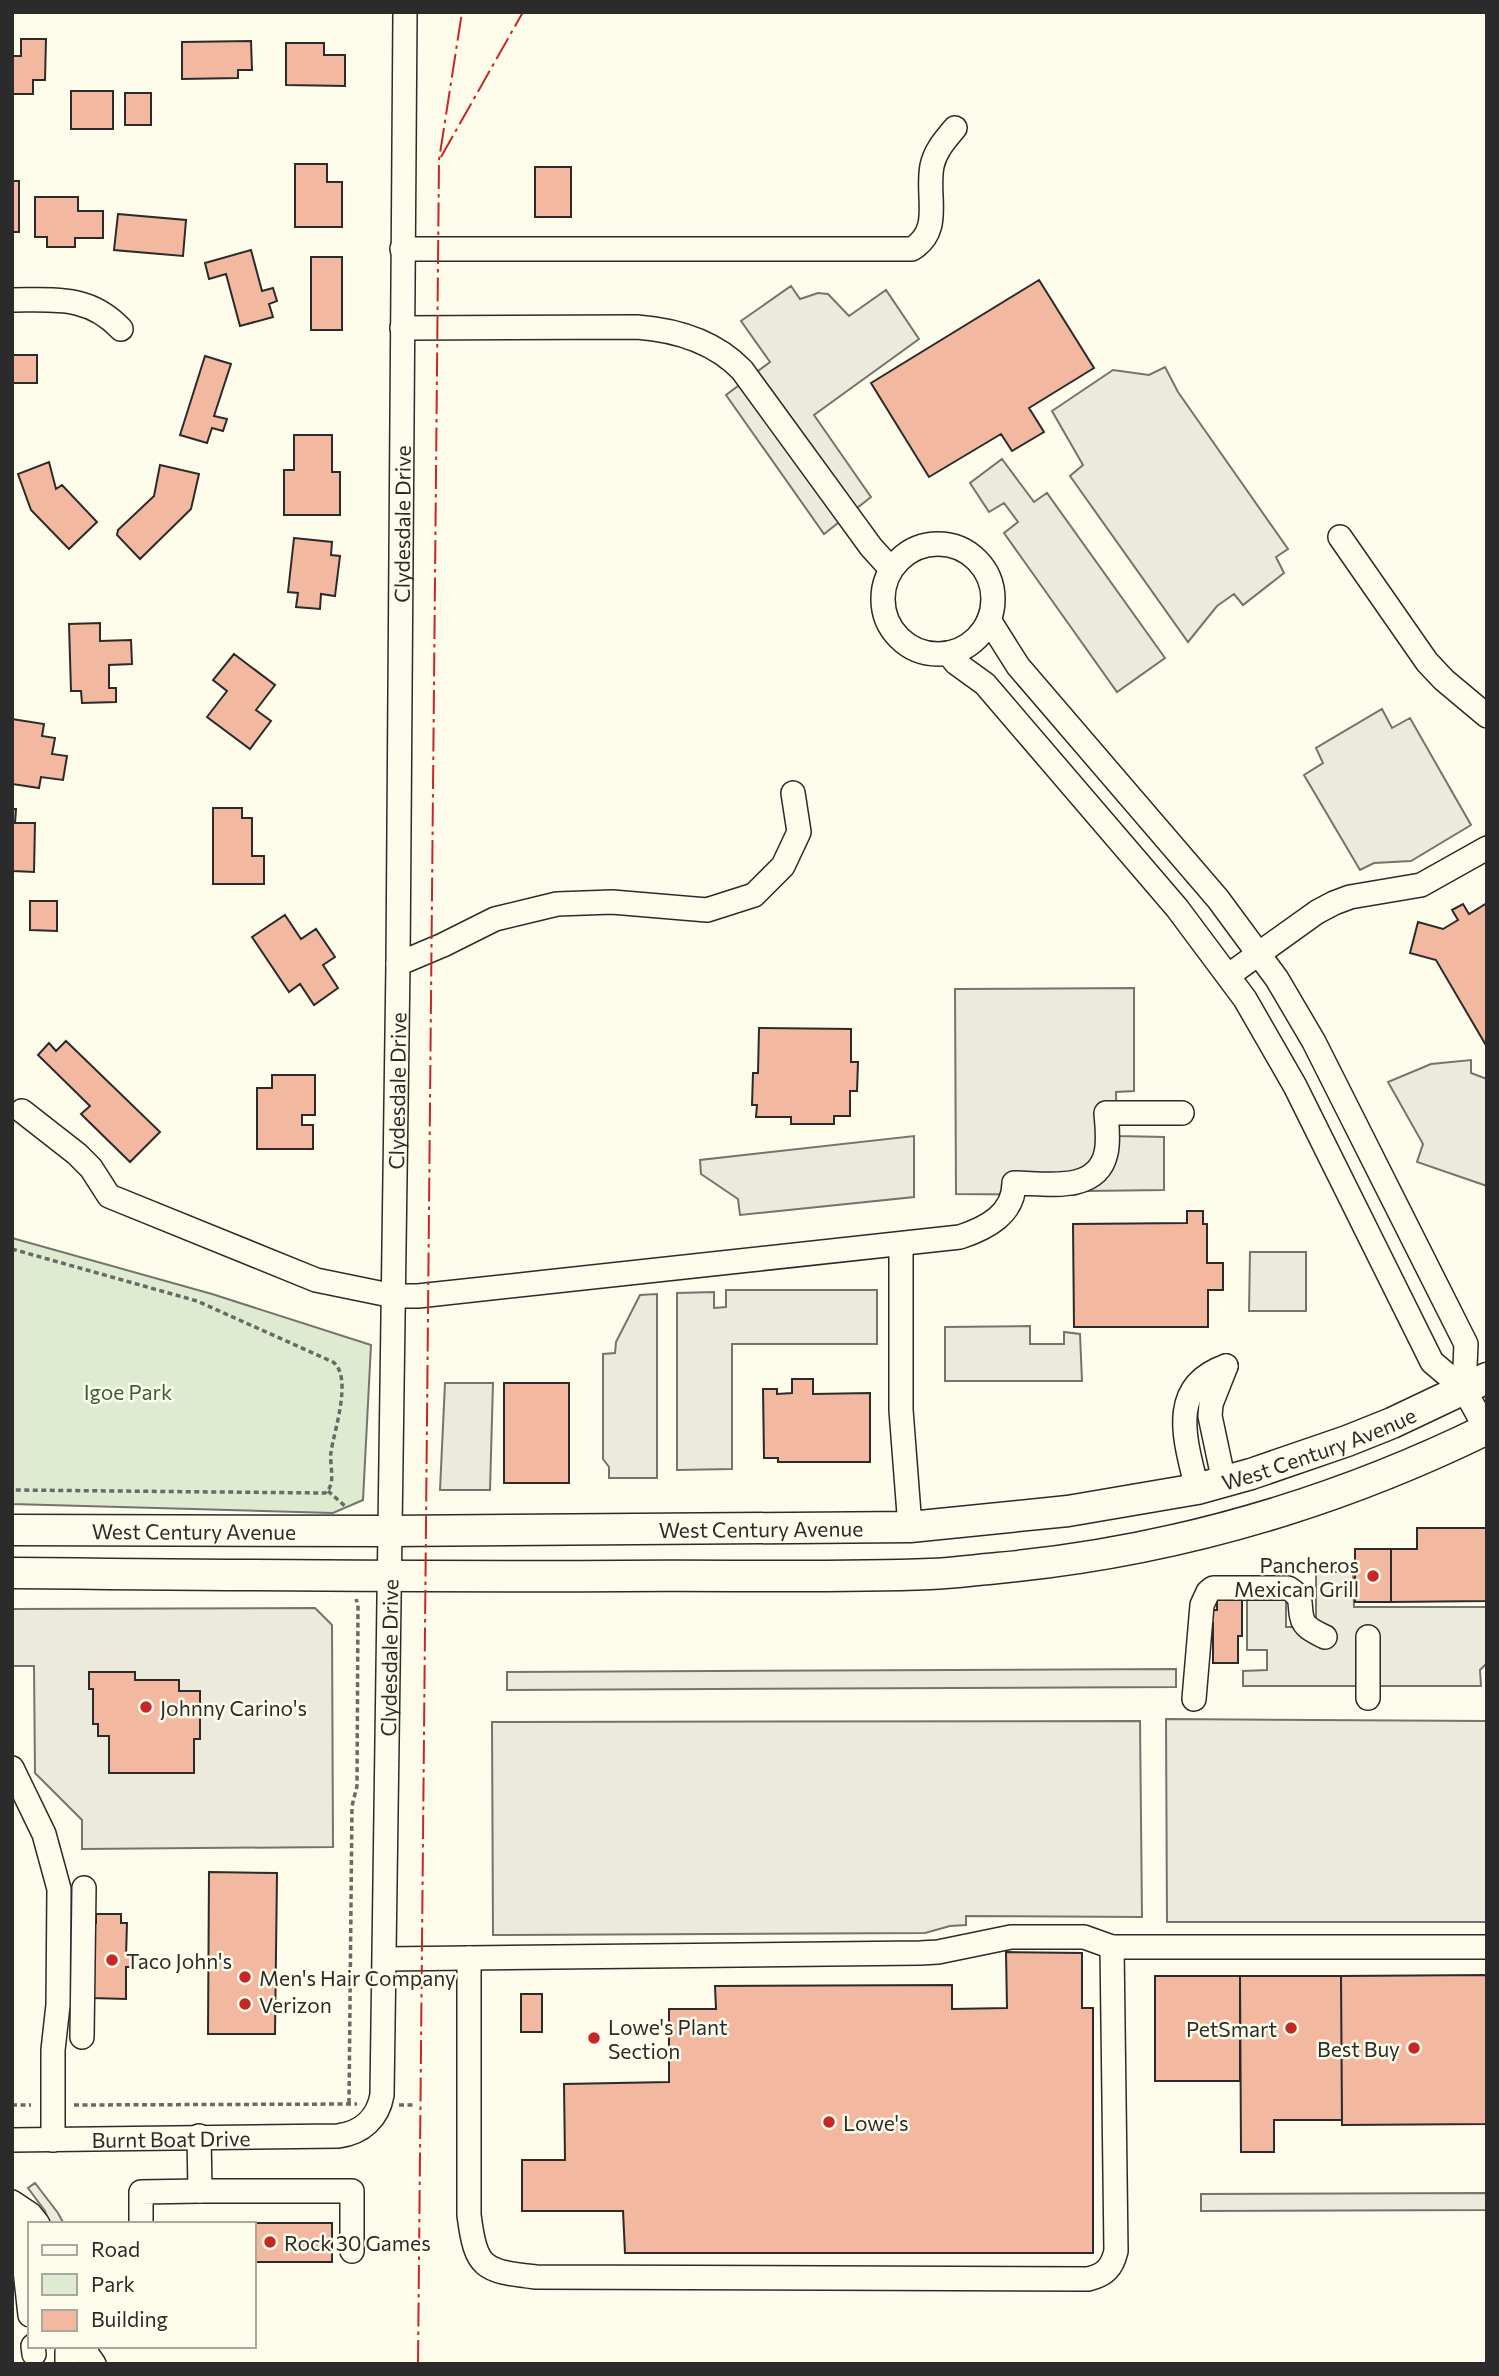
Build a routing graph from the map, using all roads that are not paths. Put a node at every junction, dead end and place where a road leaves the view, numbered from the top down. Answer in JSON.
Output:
{"nodes":[{"id":1,"x":405,"y":12,"type":"edge"},
{"id":2,"x":955,"y":128,"type":"dead end"},
{"id":3,"x":402,"y":249,"type":"junction"},
{"id":4,"x":12,"y":300,"type":"edge"},
{"id":5,"x":401,"y":328,"type":"junction"},
{"id":6,"x":121,"y":329,"type":"dead end"},
{"id":7,"x":1340,"y":537,"type":"dead end"},
{"id":8,"x":891,"y":569,"type":"junction"},
{"id":9,"x":989,"y":620,"type":"junction"},
{"id":10,"x":948,"y":653,"type":"junction"},
{"id":11,"x":1487,"y":716,"type":"edge"},
{"id":12,"x":793,"y":793,"type":"dead end"},
{"id":13,"x":1487,"y":848,"type":"edge"},
{"id":14,"x":1259,"y":953,"type":"junction"},
{"id":15,"x":398,"y":964,"type":"junction"},
{"id":16,"x":1229,"y":975,"type":"junction"},
{"id":17,"x":22,"y":1111,"type":"dead end"},
{"id":18,"x":1182,"y":1113,"type":"dead end"},
{"id":19,"x":901,"y":1245,"type":"junction"},
{"id":20,"x":394,"y":1296,"type":"junction"},
{"id":21,"x":1476,"y":1383,"type":"edge"},
{"id":22,"x":1486,"y":1430,"type":"edge"},
{"id":23,"x":910,"y":1527,"type":"junction"},
{"id":24,"x":12,"y":1530,"type":"edge"},
{"id":25,"x":390,"y":1531,"type":"junction"},
{"id":26,"x":12,"y":1573,"type":"edge"},
{"id":27,"x":389,"y":1577,"type":"junction"},
{"id":28,"x":1325,"y":1637,"type":"dead end"},
{"id":29,"x":1368,"y":1637,"type":"dead end"},
{"id":30,"x":1368,"y":1698,"type":"dead end"},
{"id":31,"x":1195,"y":1699,"type":"dead end"},
{"id":32,"x":12,"y":1768,"type":"edge"},
{"id":33,"x":84,"y":1888,"type":"dead end"},
{"id":34,"x":1112,"y":1947,"type":"junction"},
{"id":35,"x":1487,"y":1947,"type":"edge"},
{"id":36,"x":469,"y":1958,"type":"junction"},
{"id":37,"x":384,"y":1959,"type":"junction"},
{"id":38,"x":82,"y":2037,"type":"dead end"},
{"id":39,"x":199,"y":2136,"type":"junction"},
{"id":40,"x":329,"y":2137,"type":"joint"},
{"id":41,"x":12,"y":2140,"type":"edge"},
{"id":42,"x":53,"y":2140,"type":"junction"},
{"id":43,"x":200,"y":2191,"type":"junction"},
{"id":44,"x":12,"y":2202,"type":"edge"},
{"id":45,"x":12,"y":2213,"type":"edge"},
{"id":46,"x":36,"y":2222,"type":"edge"},
{"id":47,"x":141,"y":2222,"type":"edge"},
{"id":48,"x":352,"y":2251,"type":"dead end"},
{"id":49,"x":28,"y":2270,"type":"edge"}],
"edges":[{"from":1,"to":3,"type":"street","name":"Clydesdale Drive"},
{"from":2,"to":3,"type":"street"},
{"from":3,"to":5,"type":"street","name":"Clydesdale Drive"},
{"from":4,"to":6,"type":"street"},
{"from":5,"to":8,"type":"street"},
{"from":5,"to":15,"type":"street","name":"Clydesdale Drive"},
{"from":7,"to":11,"type":"street"},
{"from":8,"to":9,"type":"street"},
{"from":8,"to":10,"type":"street"},
{"from":9,"to":10,"type":"street"},
{"from":9,"to":14,"type":"street"},
{"from":10,"to":16,"type":"street"},
{"from":12,"to":15,"type":"street"},
{"from":13,"to":14,"type":"street"},
{"from":14,"to":16,"type":"street"},
{"from":14,"to":21,"type":"street"},
{"from":15,"to":20,"type":"street","name":"Clydesdale Drive"},
{"from":16,"to":21,"type":"street"},
{"from":17,"to":20,"type":"street"},
{"from":18,"to":19,"type":"street"},
{"from":19,"to":20,"type":"street"},
{"from":19,"to":23,"type":"street"},
{"from":20,"to":25,"type":"street","name":"Clydesdale Drive"},
{"from":21,"to":22,"type":"street"},
{"from":21,"to":23,"type":"main road","name":"West Century Avenue"},
{"from":22,"to":27,"type":"main road","name":"West Century Avenue"},
{"from":23,"to":25,"type":"main road","name":"West Century Avenue"},
{"from":24,"to":25,"type":"main road","name":"West Century Avenue"},
{"from":25,"to":27,"type":"street","name":"Clydesdale Drive"},
{"from":26,"to":27,"type":"main road","name":"West Century Avenue"},
{"from":27,"to":37,"type":"street","name":"Clydesdale Drive"},
{"from":28,"to":31,"type":"street"},
{"from":29,"to":30,"type":"street"},
{"from":32,"to":42,"type":"street"},
{"from":33,"to":38,"type":"street"},
{"from":34,"to":35,"type":"street"},
{"from":34,"to":36,"type":"street"},
{"from":34,"to":36,"type":"street"},
{"from":36,"to":37,"type":"street"},
{"from":37,"to":40,"type":"street","name":"Clydesdale Drive"},
{"from":39,"to":40,"type":"street","name":"Burnt Boat Drive"},
{"from":39,"to":42,"type":"street","name":"Burnt Boat Drive"},
{"from":39,"to":43,"type":"street"},
{"from":41,"to":42,"type":"street","name":"Burnt Boat Drive"},
{"from":43,"to":47,"type":"street"},
{"from":43,"to":48,"type":"street"},
{"from":44,"to":46,"type":"street"},
{"from":45,"to":49,"type":"street"}]}
